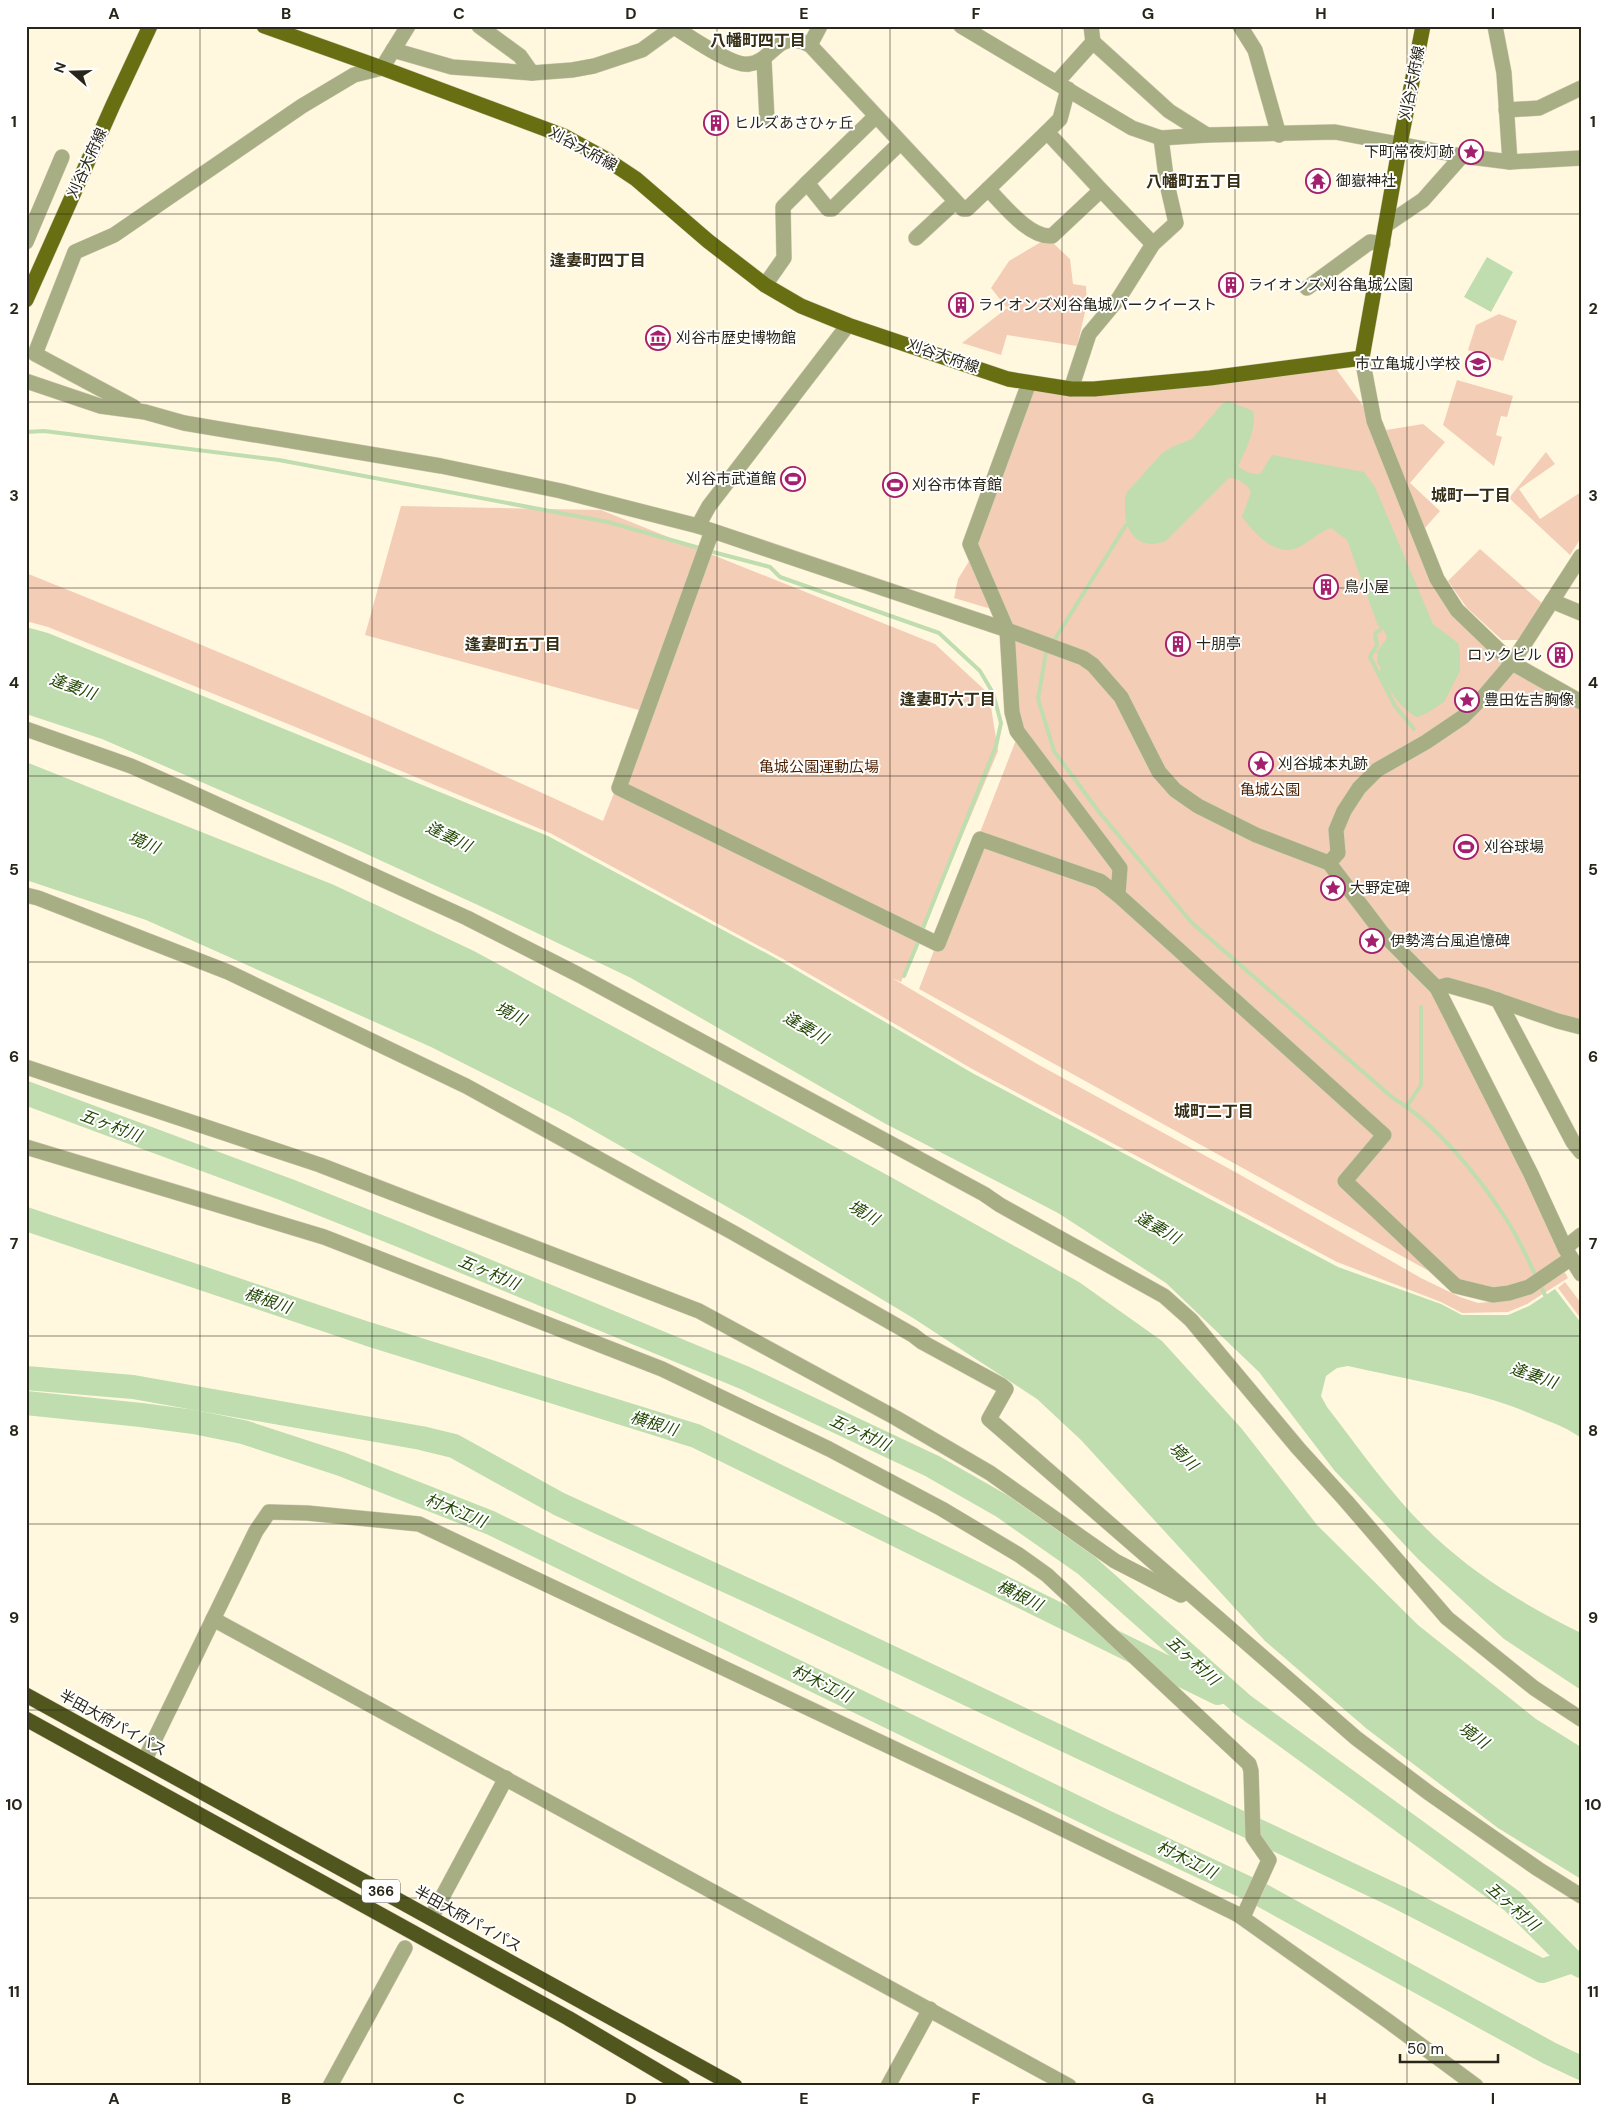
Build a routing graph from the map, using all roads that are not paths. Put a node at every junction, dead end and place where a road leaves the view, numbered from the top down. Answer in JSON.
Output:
{"nodes":[{"id":1,"x":150,"y":26,"type":"edge"},
{"id":2,"x":264,"y":26,"type":"edge"},
{"id":3,"x":408,"y":26,"type":"edge"},
{"id":4,"x":479,"y":26,"type":"edge"},
{"id":5,"x":820,"y":26,"type":"edge"},
{"id":6,"x":961,"y":26,"type":"edge"},
{"id":7,"x":1092,"y":26,"type":"edge"},
{"id":8,"x":1240,"y":26,"type":"edge"},
{"id":9,"x":1423,"y":26,"type":"edge"},
{"id":10,"x":1495,"y":26,"type":"edge"},
{"id":11,"x":674,"y":27,"type":"edge"},
{"id":12,"x":1093,"y":42,"type":"junction"},
{"id":13,"x":810,"y":45,"type":"junction"},
{"id":14,"x":393,"y":50,"type":"junction"},
{"id":15,"x":764,"y":60,"type":"junction"},
{"id":16,"x":382,"y":68,"type":"junction"},
{"id":17,"x":532,"y":73,"type":"junction"},
{"id":18,"x":1062,"y":85,"type":"junction"},
{"id":19,"x":1581,"y":88,"type":"edge"},
{"id":20,"x":1506,"y":110,"type":"junction"},
{"id":21,"x":876,"y":116,"type":"junction"},
{"id":22,"x":767,"y":120,"type":"dead end"},
{"id":23,"x":1047,"y":132,"type":"junction"},
{"id":24,"x":1207,"y":135,"type":"junction"},
{"id":25,"x":1279,"y":135,"type":"junction"},
{"id":26,"x":1161,"y":138,"type":"junction"},
{"id":27,"x":900,"y":143,"type":"junction"},
{"id":28,"x":1400,"y":144,"type":"junction"},
{"id":29,"x":1462,"y":156,"type":"junction"},
{"id":30,"x":62,"y":157,"type":"dead end"},
{"id":31,"x":1581,"y":158,"type":"edge"},
{"id":32,"x":1510,"y":162,"type":"junction"},
{"id":33,"x":806,"y":184,"type":"junction"},
{"id":34,"x":988,"y":189,"type":"junction"},
{"id":35,"x":1101,"y":190,"type":"junction"},
{"id":36,"x":955,"y":202,"type":"junction"},
{"id":37,"x":1386,"y":225,"type":"junction"},
{"id":38,"x":916,"y":238,"type":"dead end"},
{"id":39,"x":26,"y":242,"type":"edge"},
{"id":40,"x":1153,"y":244,"type":"junction"},
{"id":41,"x":1383,"y":244,"type":"junction"},
{"id":42,"x":765,"y":285,"type":"junction"},
{"id":43,"x":1308,"y":288,"type":"dead end"},
{"id":44,"x":26,"y":300,"type":"edge"},
{"id":45,"x":848,"y":325,"type":"junction"},
{"id":46,"x":1362,"y":358,"type":"junction"},
{"id":47,"x":26,"y":381,"type":"edge"},
{"id":48,"x":1029,"y":383,"type":"junction"},
{"id":49,"x":1071,"y":389,"type":"junction"},
{"id":50,"x":145,"y":412,"type":"junction"},
{"id":51,"x":705,"y":528,"type":"junction"},
{"id":52,"x":1581,"y":556,"type":"edge"},
{"id":53,"x":1552,"y":601,"type":"junction"},
{"id":54,"x":1581,"y":613,"type":"edge"},
{"id":55,"x":1007,"y":630,"type":"junction"},
{"id":56,"x":1512,"y":662,"type":"junction"},
{"id":57,"x":1581,"y":702,"type":"edge"},
{"id":58,"x":26,"y":729,"type":"edge"},
{"id":59,"x":1329,"y":863,"type":"junction"},
{"id":60,"x":26,"y":895,"type":"edge"},
{"id":61,"x":1118,"y":895,"type":"junction"},
{"id":62,"x":1437,"y":988,"type":"junction"},
{"id":63,"x":1498,"y":1000,"type":"junction"},
{"id":64,"x":1581,"y":1027,"type":"edge"},
{"id":65,"x":26,"y":1067,"type":"edge"},
{"id":66,"x":26,"y":1147,"type":"edge"},
{"id":67,"x":1581,"y":1152,"type":"edge"},
{"id":68,"x":1581,"y":1235,"type":"edge"},
{"id":69,"x":1568,"y":1253,"type":"junction"},
{"id":70,"x":1581,"y":1274,"type":"edge"},
{"id":71,"x":1203,"y":1606,"type":"junction"},
{"id":72,"x":213,"y":1618,"type":"junction"},
{"id":73,"x":26,"y":1695,"type":"edge"},
{"id":74,"x":26,"y":1719,"type":"edge"},
{"id":75,"x":1581,"y":1719,"type":"edge"},
{"id":76,"x":148,"y":1762,"type":"junction"},
{"id":77,"x":506,"y":1778,"type":"junction"},
{"id":78,"x":1581,"y":1896,"type":"edge"},
{"id":79,"x":1237,"y":1914,"type":"junction"},
{"id":80,"x":431,"y":1918,"type":"junction"},
{"id":81,"x":405,"y":1948,"type":"dead end"},
{"id":82,"x":930,"y":2010,"type":"junction"},
{"id":83,"x":330,"y":2086,"type":"edge"},
{"id":84,"x":683,"y":2086,"type":"edge"},
{"id":85,"x":735,"y":2086,"type":"edge"},
{"id":86,"x":888,"y":2086,"type":"edge"},
{"id":87,"x":1069,"y":2086,"type":"edge"},
{"id":88,"x":1476,"y":2086,"type":"edge"}],
"edges":[{"from":1,"to":44,"type":"main road","name":"刈谷大府線"},
{"from":2,"to":16,"type":"main road","name":"刈谷大府線"},
{"from":3,"to":14,"type":"street"},
{"from":4,"to":17,"type":"street"},
{"from":5,"to":13,"type":"street"},
{"from":6,"to":18,"type":"street"},
{"from":7,"to":12,"type":"street"},
{"from":8,"to":25,"type":"street"},
{"from":9,"to":28,"type":"main road","name":"刈谷大府線"},
{"from":10,"to":20,"type":"street"},
{"from":11,"to":15,"type":"street"},
{"from":11,"to":17,"type":"street"},
{"from":12,"to":18,"type":"street"},
{"from":12,"to":24,"type":"street"},
{"from":13,"to":15,"type":"street"},
{"from":13,"to":21,"type":"street"},
{"from":14,"to":16,"type":"street"},
{"from":14,"to":17,"type":"street"},
{"from":15,"to":22,"type":"street"},
{"from":16,"to":42,"type":"main road","name":"刈谷大府線"},
{"from":16,"to":50,"type":"street"},
{"from":18,"to":23,"type":"street"},
{"from":18,"to":26,"type":"street"},
{"from":19,"to":20,"type":"street"},
{"from":20,"to":32,"type":"street"},
{"from":21,"to":27,"type":"street"},
{"from":21,"to":33,"type":"street"},
{"from":23,"to":34,"type":"street"},
{"from":23,"to":35,"type":"street"},
{"from":24,"to":25,"type":"street"},
{"from":24,"to":26,"type":"street"},
{"from":25,"to":28,"type":"street"},
{"from":26,"to":40,"type":"street"},
{"from":27,"to":33,"type":"street"},
{"from":27,"to":36,"type":"street"},
{"from":28,"to":29,"type":"street"},
{"from":28,"to":37,"type":"main road","name":"刈谷大府線"},
{"from":29,"to":32,"type":"street"},
{"from":29,"to":37,"type":"street"},
{"from":30,"to":39,"type":"street"},
{"from":31,"to":32,"type":"street"},
{"from":33,"to":42,"type":"street"},
{"from":34,"to":35,"type":"street"},
{"from":34,"to":36,"type":"street"},
{"from":35,"to":40,"type":"street"},
{"from":36,"to":38,"type":"street"},
{"from":37,"to":41,"type":"main road","name":"刈谷大府線"},
{"from":40,"to":49,"type":"street"},
{"from":41,"to":43,"type":"street"},
{"from":41,"to":46,"type":"main road","name":"刈谷大府線"},
{"from":42,"to":45,"type":"main road","name":"刈谷大府線"},
{"from":45,"to":48,"type":"main road","name":"刈谷大府線"},
{"from":45,"to":51,"type":"street"},
{"from":46,"to":49,"type":"main road","name":"刈谷大府線"},
{"from":46,"to":56,"type":"street"},
{"from":47,"to":50,"type":"street"},
{"from":48,"to":49,"type":"main road","name":"刈谷大府線"},
{"from":48,"to":55,"type":"street"},
{"from":50,"to":51,"type":"street"},
{"from":51,"to":55,"type":"street"},
{"from":51,"to":61,"type":"street"},
{"from":52,"to":53,"type":"street"},
{"from":53,"to":54,"type":"street"},
{"from":53,"to":56,"type":"street"},
{"from":55,"to":59,"type":"street"},
{"from":55,"to":61,"type":"street"},
{"from":56,"to":57,"type":"street"},
{"from":56,"to":59,"type":"street"},
{"from":58,"to":75,"type":"street"},
{"from":59,"to":62,"type":"street"},
{"from":60,"to":71,"type":"street"},
{"from":61,"to":69,"type":"street"},
{"from":62,"to":63,"type":"street"},
{"from":62,"to":69,"type":"street"},
{"from":63,"to":64,"type":"street"},
{"from":63,"to":67,"type":"street"},
{"from":65,"to":71,"type":"street"},
{"from":66,"to":79,"type":"street"},
{"from":68,"to":69,"type":"street"},
{"from":69,"to":70,"type":"street"},
{"from":71,"to":78,"type":"street"},
{"from":72,"to":76,"type":"street"},
{"from":72,"to":77,"type":"street"},
{"from":72,"to":79,"type":"street"},
{"from":73,"to":76,"type":"highway","name":"半田大府パイパス","number":"366"},
{"from":74,"to":84,"type":"highway","number":"366"},
{"from":76,"to":80,"type":"highway","name":"半田大府パイパス","number":"366"},
{"from":77,"to":80,"type":"street"},
{"from":77,"to":82,"type":"street"},
{"from":79,"to":88,"type":"street"},
{"from":80,"to":85,"type":"highway","name":"半田大府パイパス","number":"366"},
{"from":81,"to":83,"type":"street"},
{"from":82,"to":86,"type":"street"},
{"from":82,"to":87,"type":"street"}]}
